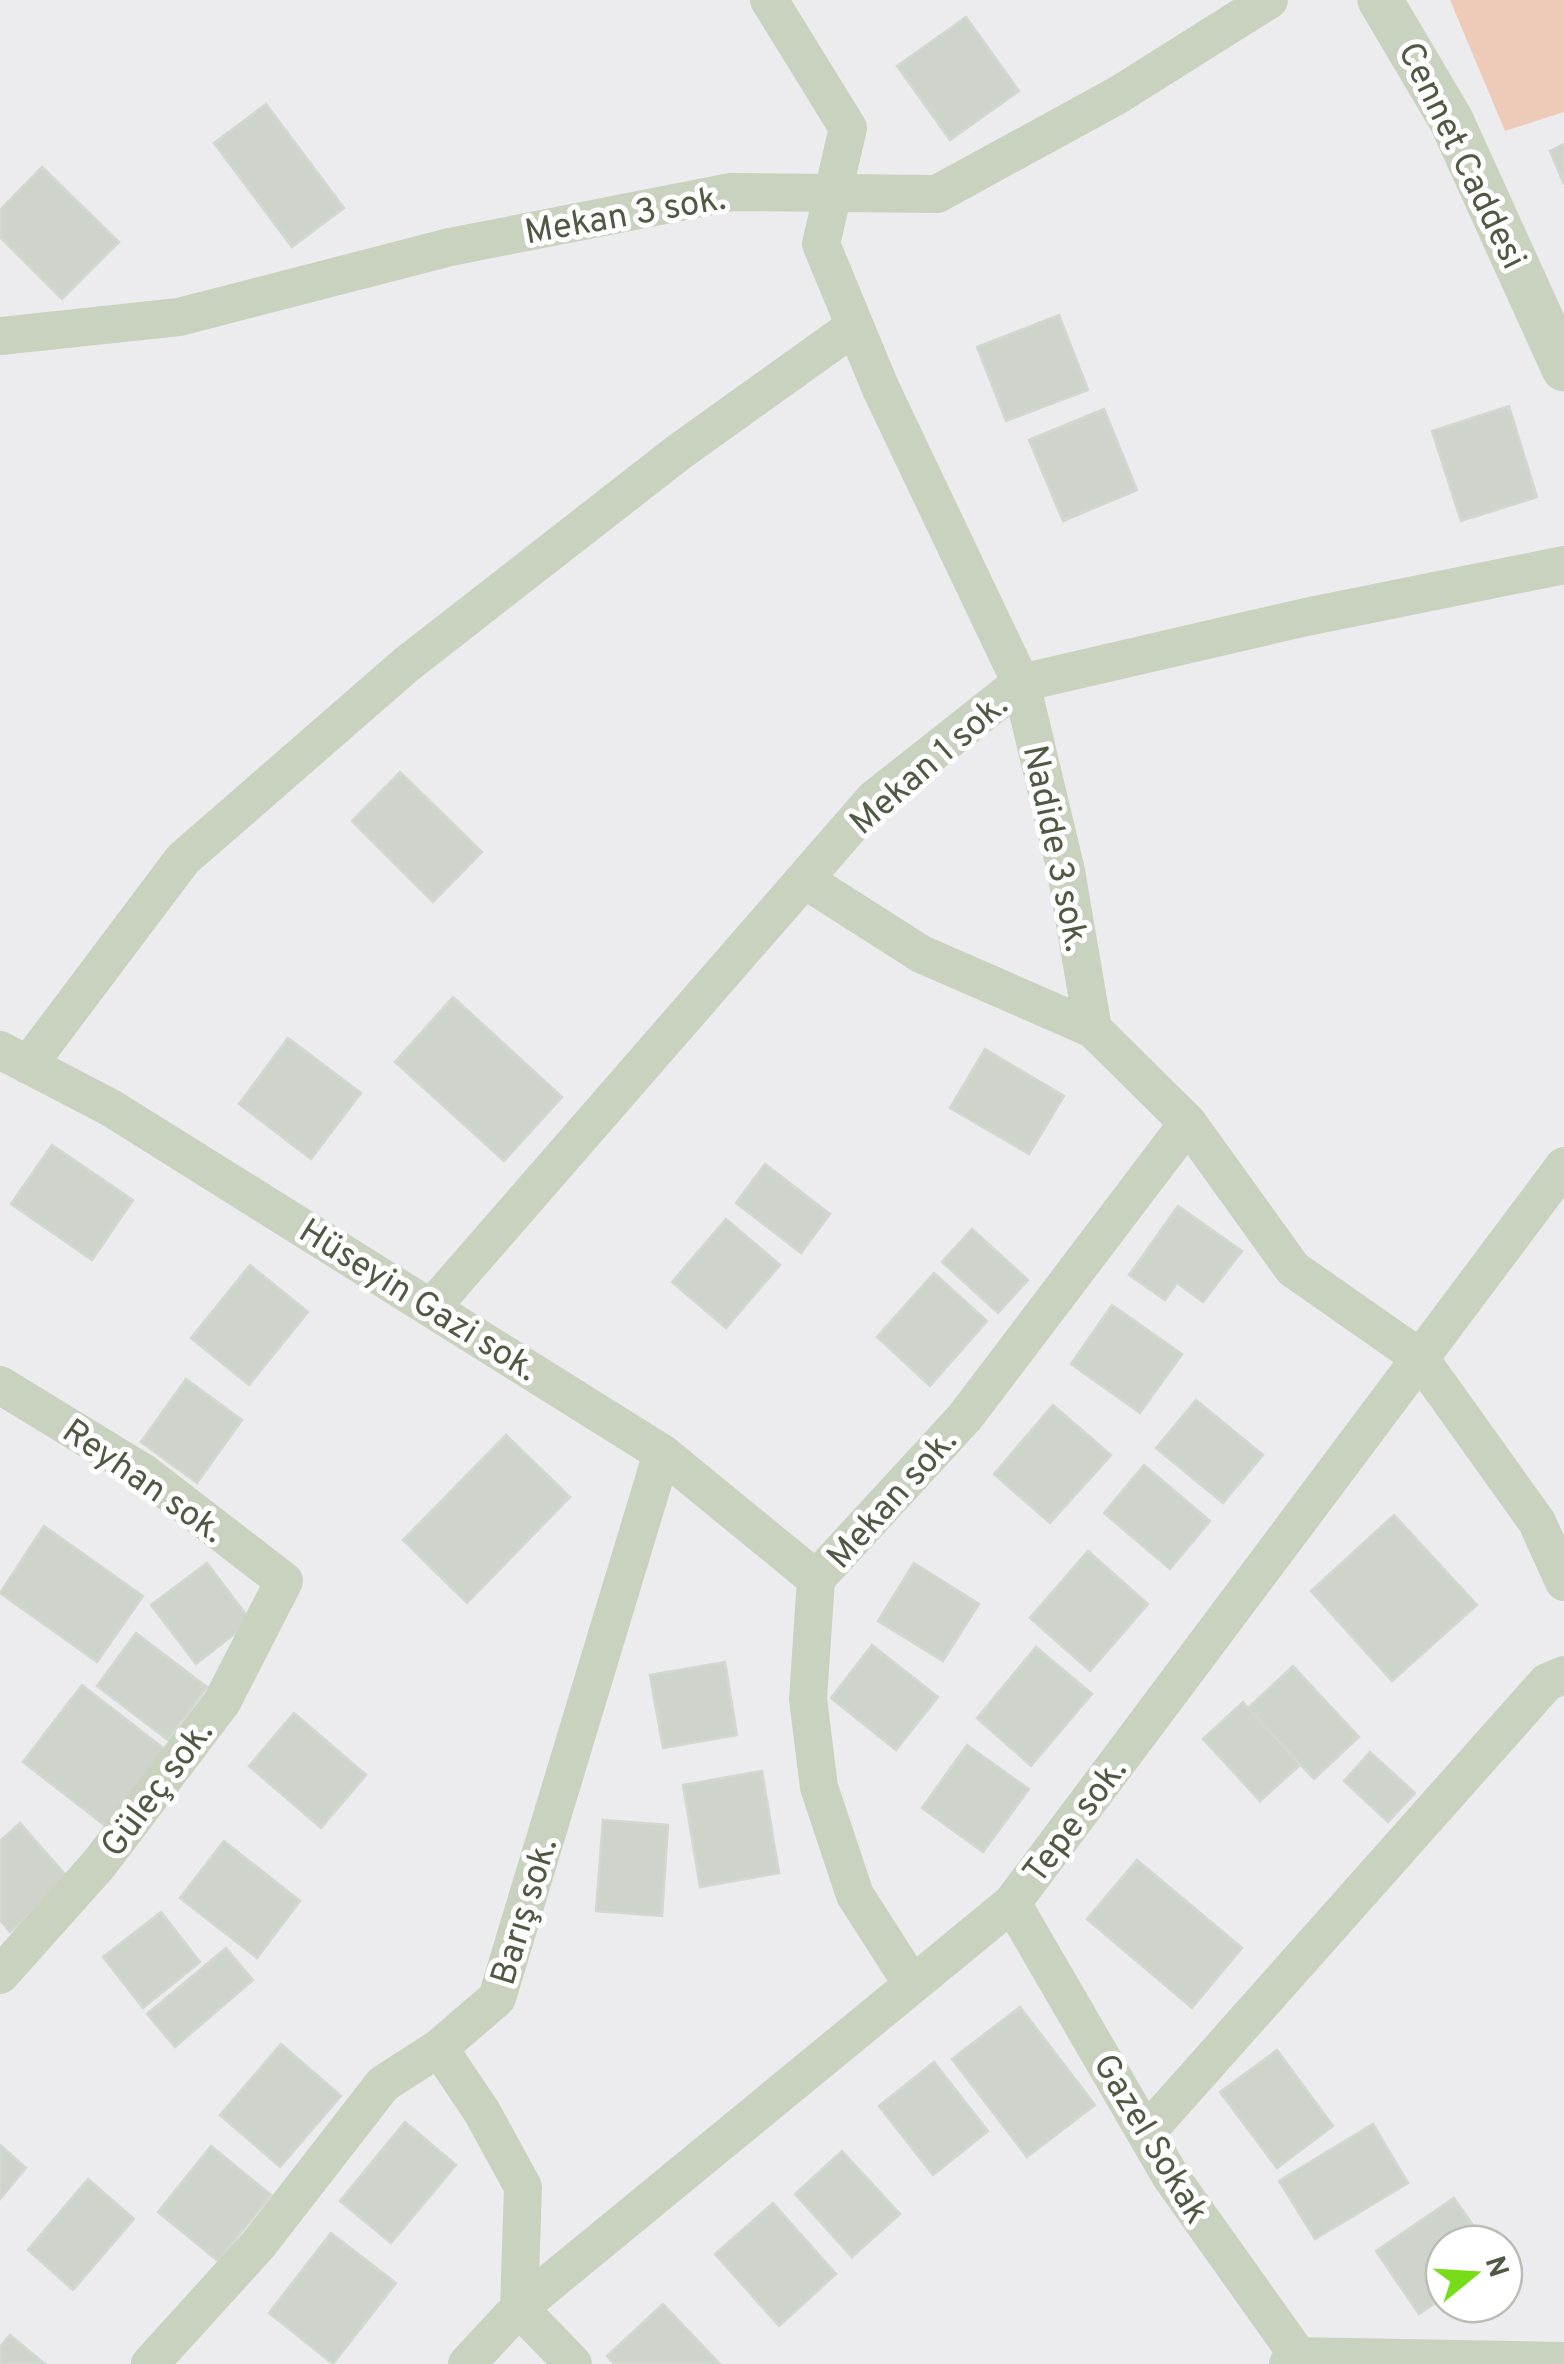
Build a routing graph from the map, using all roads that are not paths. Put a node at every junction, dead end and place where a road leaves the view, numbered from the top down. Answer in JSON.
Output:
{"nodes":[{"id":1,"x":770,"y":0,"type":"edge"},
{"id":2,"x":1268,"y":0,"type":"edge"},
{"id":3,"x":1380,"y":0,"type":"edge"},
{"id":4,"x":832,"y":196,"type":"junction"},
{"id":5,"x":854,"y":326,"type":"junction"},
{"id":6,"x":0,"y":336,"type":"edge"},
{"id":7,"x":1564,"y":369,"type":"edge"},
{"id":8,"x":1564,"y":565,"type":"edge"},
{"id":9,"x":1021,"y":684,"type":"junction"},
{"id":10,"x":805,"y":880,"type":"junction"},
{"id":11,"x":1093,"y":1029,"type":"junction"},
{"id":12,"x":14,"y":1057,"type":"edge"},
{"id":13,"x":1188,"y":1123,"type":"junction"},
{"id":14,"x":1564,"y":1166,"type":"edge"},
{"id":15,"x":432,"y":1307,"type":"junction"},
{"id":16,"x":1419,"y":1357,"type":"junction"},
{"id":17,"x":4,"y":1394,"type":"edge"},
{"id":18,"x":662,"y":1453,"type":"junction"},
{"id":19,"x":816,"y":1579,"type":"junction"},
{"id":20,"x":284,"y":1581,"type":"joint"},
{"id":21,"x":1564,"y":1582,"type":"edge"},
{"id":22,"x":1564,"y":1675,"type":"edge"},
{"id":23,"x":1012,"y":1903,"type":"junction"},
{"id":24,"x":0,"y":1975,"type":"edge"},
{"id":25,"x":912,"y":1984,"type":"junction"},
{"id":26,"x":438,"y":2048,"type":"junction"},
{"id":27,"x":1146,"y":2132,"type":"junction"},
{"id":28,"x":519,"y":2308,"type":"junction"},
{"id":29,"x":1295,"y":2361,"type":"edge"},
{"id":30,"x":1564,"y":2361,"type":"edge"},
{"id":31,"x":150,"y":2364,"type":"edge"},
{"id":32,"x":467,"y":2364,"type":"edge"},
{"id":33,"x":573,"y":2364,"type":"edge"}],
"edges":[{"from":1,"to":4,"type":"street","name":"Nadide 3 sok."},
{"from":2,"to":4,"type":"street","name":"Mekan 3 sok."},
{"from":3,"to":7,"type":"street","name":"Cennet Caddesi"},
{"from":4,"to":5,"type":"street","name":"Nadide 3 sok."},
{"from":4,"to":6,"type":"street","name":"Mekan 3 sok."},
{"from":5,"to":9,"type":"street","name":"Nadide 3 sok."},
{"from":5,"to":12,"type":"street"},
{"from":8,"to":9,"type":"street","name":"Mekan 1 sok."},
{"from":9,"to":10,"type":"street","name":"Mekan 1 sok."},
{"from":9,"to":11,"type":"street","name":"Nadide 3 sok."},
{"from":10,"to":11,"type":"street"},
{"from":10,"to":15,"type":"street","name":"Mekan 1 sok."},
{"from":11,"to":13,"type":"street"},
{"from":12,"to":15,"type":"street","name":"Hüseyin Gazi sok."},
{"from":13,"to":16,"type":"street"},
{"from":13,"to":19,"type":"street","name":"Mekan sok."},
{"from":14,"to":16,"type":"street","name":"Tepe sok."},
{"from":15,"to":18,"type":"street","name":"Hüseyin Gazi sok."},
{"from":16,"to":21,"type":"street"},
{"from":16,"to":23,"type":"street","name":"Tepe sok."},
{"from":17,"to":20,"type":"street","name":"Reyhan sok."},
{"from":18,"to":19,"type":"street","name":"Hüseyin Gazi sok."},
{"from":18,"to":26,"type":"street","name":"Barış sok."},
{"from":19,"to":25,"type":"street","name":"Mekan sok."},
{"from":20,"to":24,"type":"street","name":"Güleç sok."},
{"from":22,"to":27,"type":"street"},
{"from":23,"to":25,"type":"street","name":"Tepe sok."},
{"from":23,"to":27,"type":"street","name":"Gazel Sokak"},
{"from":25,"to":28,"type":"street","name":"Tepe sok."},
{"from":26,"to":28,"type":"street"},
{"from":26,"to":31,"type":"street","name":"Barış sok."},
{"from":27,"to":29,"type":"street","name":"Gazel Sokak"},
{"from":28,"to":32,"type":"street","name":"Tepe sok."},
{"from":28,"to":33,"type":"street"},
{"from":29,"to":30,"type":"street"}]}
